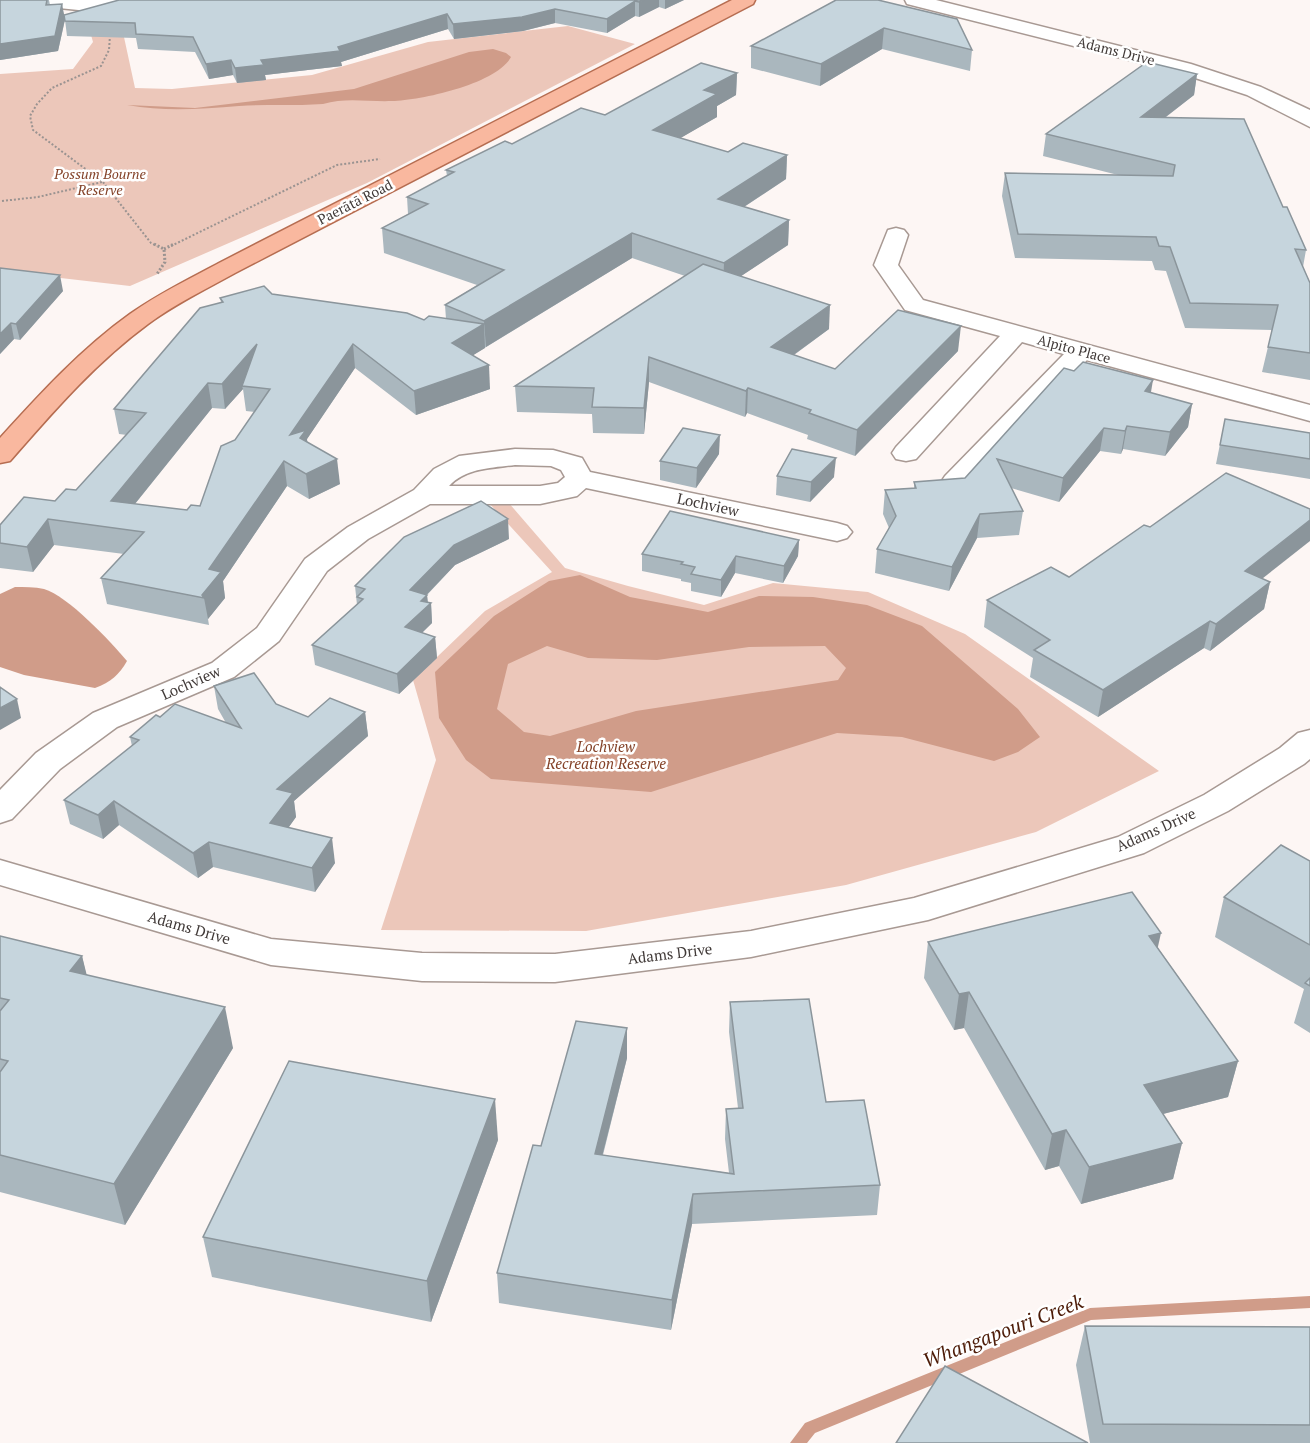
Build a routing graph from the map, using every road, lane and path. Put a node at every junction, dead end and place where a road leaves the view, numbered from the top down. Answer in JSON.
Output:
{"nodes":[{"id":1,"x":39,"y":0,"type":"edge"},
{"id":2,"x":125,"y":0,"type":"edge"},
{"id":3,"x":746,"y":0,"type":"edge"},
{"id":4,"x":914,"y":0,"type":"edge"},
{"id":5,"x":108,"y":29,"type":"edge"},
{"id":6,"x":1310,"y":121,"type":"edge"},
{"id":7,"x":390,"y":158,"type":"dead end"},
{"id":8,"x":103,"y":182,"type":"junction"},
{"id":9,"x":2,"y":201,"type":"dead end"},
{"id":10,"x":896,"y":235,"type":"dead end"},
{"id":11,"x":164,"y":249,"type":"junction"},
{"id":12,"x":157,"y":274,"type":"dead end"},
{"id":13,"x":1017,"y":333,"type":"junction"},
{"id":14,"x":1082,"y":351,"type":"junction"},
{"id":15,"x":1310,"y":413,"type":"edge"},
{"id":16,"x":906,"y":453,"type":"dead end"},
{"id":17,"x":0,"y":454,"type":"edge"},
{"id":18,"x":580,"y":478,"type":"junction"},
{"id":19,"x":955,"y":482,"type":"edge"},
{"id":20,"x":424,"y":496,"type":"junction"},
{"id":21,"x":837,"y":532,"type":"dead end"},
{"id":22,"x":1310,"y":741,"type":"edge"},
{"id":23,"x":0,"y":811,"type":"edge"},
{"id":24,"x":0,"y":872,"type":"edge"}],
"edges":[{"from":1,"to":2,"type":"street"},
{"from":3,"to":17,"type":"main road","name":"Paerātā Road"},
{"from":4,"to":6,"type":"street","name":"Adams Drive"},
{"from":5,"to":8,"type":"path"},
{"from":7,"to":11,"type":"path"},
{"from":8,"to":9,"type":"path"},
{"from":8,"to":11,"type":"path"},
{"from":10,"to":13,"type":"street","name":"Alpito Place"},
{"from":11,"to":12,"type":"path"},
{"from":13,"to":14,"type":"street","name":"Alpito Place"},
{"from":13,"to":16,"type":"street"},
{"from":14,"to":15,"type":"street","name":"Alpito Place"},
{"from":14,"to":19,"type":"street"},
{"from":18,"to":20,"type":"street","name":"Lochview"},
{"from":18,"to":20,"type":"street","name":"Lochview"},
{"from":18,"to":21,"type":"street","name":"Lochview"},
{"from":20,"to":23,"type":"street","name":"Lochview"},
{"from":22,"to":24,"type":"street","name":"Adams Drive"}]}
